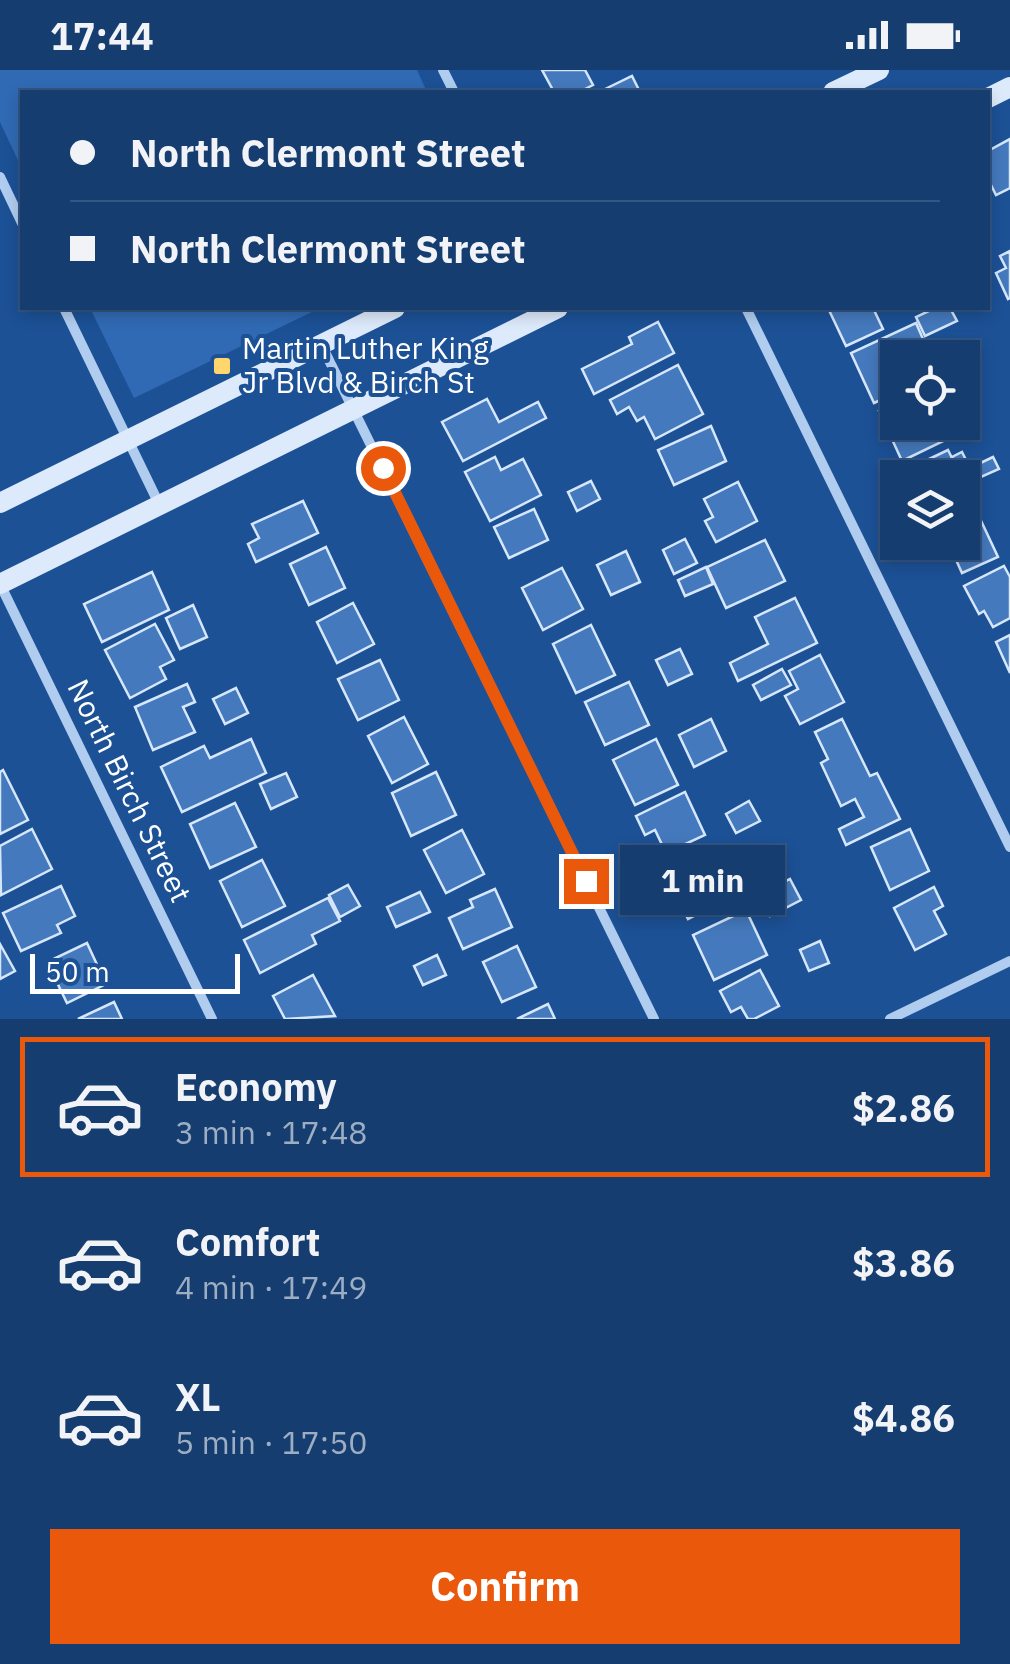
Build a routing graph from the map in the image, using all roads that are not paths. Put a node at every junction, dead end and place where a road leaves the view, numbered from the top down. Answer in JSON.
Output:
{"nodes":[{"id":1,"x":878,"y":70,"type":"edge"},
{"id":2,"x":837,"y":90,"type":"edge"},
{"id":3,"x":0,"y":176,"type":"edge"},
{"id":4,"x":20,"y":219,"type":"edge"},
{"id":5,"x":65,"y":310,"type":"edge"},
{"id":6,"x":391,"y":310,"type":"edge"},
{"id":7,"x":554,"y":310,"type":"edge"},
{"id":8,"x":747,"y":310,"type":"edge"},
{"id":9,"x":322,"y":344,"type":"junction"},
{"id":10,"x":354,"y":410,"type":"junction"},
{"id":11,"x":128,"y":440,"type":"junction"},
{"id":12,"x":0,"y":502,"type":"edge"},
{"id":13,"x":161,"y":507,"type":"junction"},
{"id":14,"x":0,"y":584,"type":"edge"},
{"id":15,"x":1010,"y":847,"type":"edge"},
{"id":16,"x":1010,"y":961,"type":"edge"},
{"id":17,"x":212,"y":1019,"type":"edge"},
{"id":18,"x":654,"y":1019,"type":"edge"},
{"id":19,"x":890,"y":1019,"type":"edge"}],
"edges":[{"from":1,"to":2,"type":"main road"},
{"from":3,"to":4,"type":"street"},
{"from":5,"to":11,"type":"street"},
{"from":6,"to":9,"type":"main road"},
{"from":7,"to":10,"type":"main road"},
{"from":8,"to":15,"type":"street"},
{"from":9,"to":10,"type":"street"},
{"from":9,"to":11,"type":"main road"},
{"from":10,"to":13,"type":"main road"},
{"from":10,"to":18,"type":"street"},
{"from":11,"to":12,"type":"main road"},
{"from":11,"to":13,"type":"street"},
{"from":13,"to":14,"type":"main road"},
{"from":14,"to":17,"type":"street","name":"North Birch Street"},
{"from":16,"to":19,"type":"street"}]}
